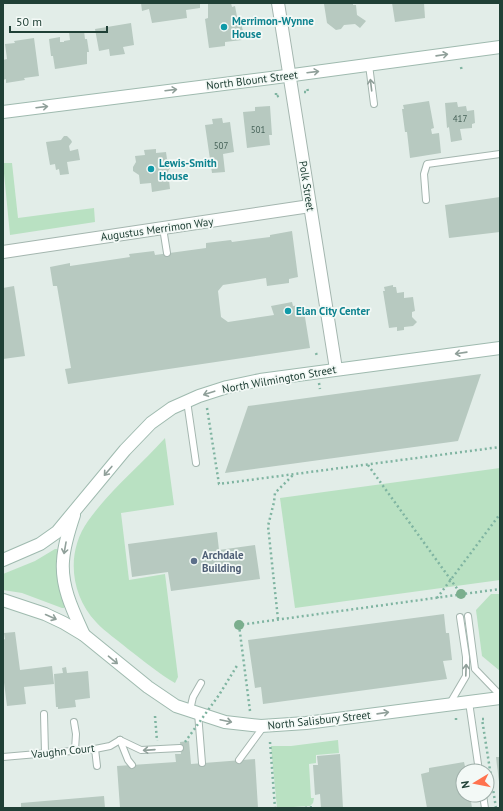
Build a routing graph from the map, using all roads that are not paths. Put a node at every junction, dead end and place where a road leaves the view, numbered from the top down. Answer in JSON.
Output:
{"nodes":[{"id":1,"x":278,"y":3,"type":"edge"},
{"id":2,"x":500,"y":47,"type":"edge"},
{"id":3,"x":369,"y":65,"type":"junction"},
{"id":4,"x":290,"y":75,"type":"junction"},
{"id":5,"x":374,"y":104,"type":"dead end"},
{"id":6,"x":3,"y":112,"type":"edge"},
{"id":7,"x":500,"y":154,"type":"edge"},
{"id":8,"x":426,"y":200,"type":"dead end"},
{"id":9,"x":310,"y":206,"type":"junction"},
{"id":10,"x":163,"y":228,"type":"junction"},
{"id":11,"x":3,"y":252,"type":"edge"},
{"id":12,"x":167,"y":253,"type":"dead end"},
{"id":13,"x":500,"y":348,"type":"edge"},
{"id":14,"x":336,"y":369,"type":"junction"},
{"id":15,"x":187,"y":401,"type":"junction"},
{"id":16,"x":196,"y":463,"type":"dead end"},
{"id":17,"x":75,"y":510,"type":"junction"},
{"id":18,"x":3,"y":560,"type":"edge"},
{"id":19,"x":3,"y":600,"type":"edge"},
{"id":20,"x":15,"y":605,"type":"junction"},
{"id":21,"x":3,"y":607,"type":"edge"},
{"id":22,"x":468,"y":616,"type":"dead end"},
{"id":23,"x":460,"y":617,"type":"dead end"},
{"id":24,"x":84,"y":635,"type":"junction"},
{"id":25,"x":201,"y":683,"type":"dead end"},
{"id":26,"x":500,"y":695,"type":"edge"},
{"id":27,"x":500,"y":698,"type":"edge"},
{"id":28,"x":469,"y":702,"type":"junction"},
{"id":29,"x":449,"y":705,"type":"junction"},
{"id":30,"x":194,"y":712,"type":"junction"},
{"id":31,"x":44,"y":714,"type":"dead end"},
{"id":32,"x":74,"y":722,"type":"dead end"},
{"id":33,"x":264,"y":725,"type":"junction"},
{"id":34,"x":120,"y":740,"type":"junction"},
{"id":35,"x":180,"y":748,"type":"dead end"},
{"id":36,"x":95,"y":749,"type":"junction"},
{"id":37,"x":75,"y":750,"type":"junction"},
{"id":38,"x":45,"y":753,"type":"junction"},
{"id":39,"x":3,"y":757,"type":"edge"},
{"id":40,"x":239,"y":760,"type":"dead end"},
{"id":41,"x":202,"y":763,"type":"dead end"},
{"id":42,"x":478,"y":763,"type":"edge"},
{"id":43,"x":132,"y":765,"type":"dead end"},
{"id":44,"x":97,"y":766,"type":"dead end"}],
"edges":[{"from":1,"to":4,"type":"main road","name":"Polk Street"},
{"from":3,"to":2,"type":"main road","name":"North Blount Street","one_way":true},
{"from":4,"to":3,"type":"main road","name":"North Blount Street","one_way":true},
{"from":5,"to":3,"type":"lane","one_way":true},
{"from":6,"to":4,"type":"main road","name":"North Blount Street","one_way":true},
{"from":4,"to":9,"type":"main road","name":"Polk Street"},
{"from":7,"to":8,"type":"lane"},
{"from":9,"to":10,"type":"main road","name":"Augustus Merrimon Way"},
{"from":9,"to":14,"type":"main road","name":"Polk Street"},
{"from":10,"to":11,"type":"main road","name":"Augustus Merrimon Way"},
{"from":10,"to":12,"type":"lane"},
{"from":13,"to":14,"type":"main road","name":"North Wilmington Street","one_way":true},
{"from":14,"to":15,"type":"main road","name":"North Wilmington Street","one_way":true},
{"from":15,"to":16,"type":"lane"},
{"from":15,"to":17,"type":"main road","name":"North Wilmington Street","one_way":true},
{"from":17,"to":18,"type":"main road","name":"North Wilmington Street"},
{"from":17,"to":24,"type":"main road","one_way":true},
{"from":19,"to":20,"type":"main road","name":"North Salisbury Street"},
{"from":20,"to":21,"type":"main road"},
{"from":20,"to":24,"type":"main road","name":"North Salisbury Street","one_way":true},
{"from":22,"to":26,"type":"lane"},
{"from":29,"to":23,"type":"lane","one_way":true},
{"from":24,"to":30,"type":"main road","name":"North Salisbury Street","one_way":true},
{"from":25,"to":30,"type":"lane"},
{"from":27,"to":28,"type":"main road","name":"North Salisbury Street"},
{"from":28,"to":29,"type":"main road","name":"North Salisbury Street"},
{"from":28,"to":42,"type":"lane"},
{"from":33,"to":29,"type":"main road","name":"North Salisbury Street","one_way":true},
{"from":30,"to":33,"type":"main road","name":"North Salisbury Street","one_way":true},
{"from":30,"to":41,"type":"lane"},
{"from":31,"to":38,"type":"lane"},
{"from":32,"to":37,"type":"lane"},
{"from":33,"to":40,"type":"lane"},
{"from":35,"to":34,"type":"lane","one_way":true},
{"from":34,"to":36,"type":"lane","name":"Vaughn Court"},
{"from":34,"to":43,"type":"lane"},
{"from":36,"to":37,"type":"lane","name":"Vaughn Court"},
{"from":36,"to":44,"type":"lane"},
{"from":37,"to":38,"type":"lane","name":"Vaughn Court"},
{"from":38,"to":39,"type":"lane","name":"Vaughn Court"}]}
